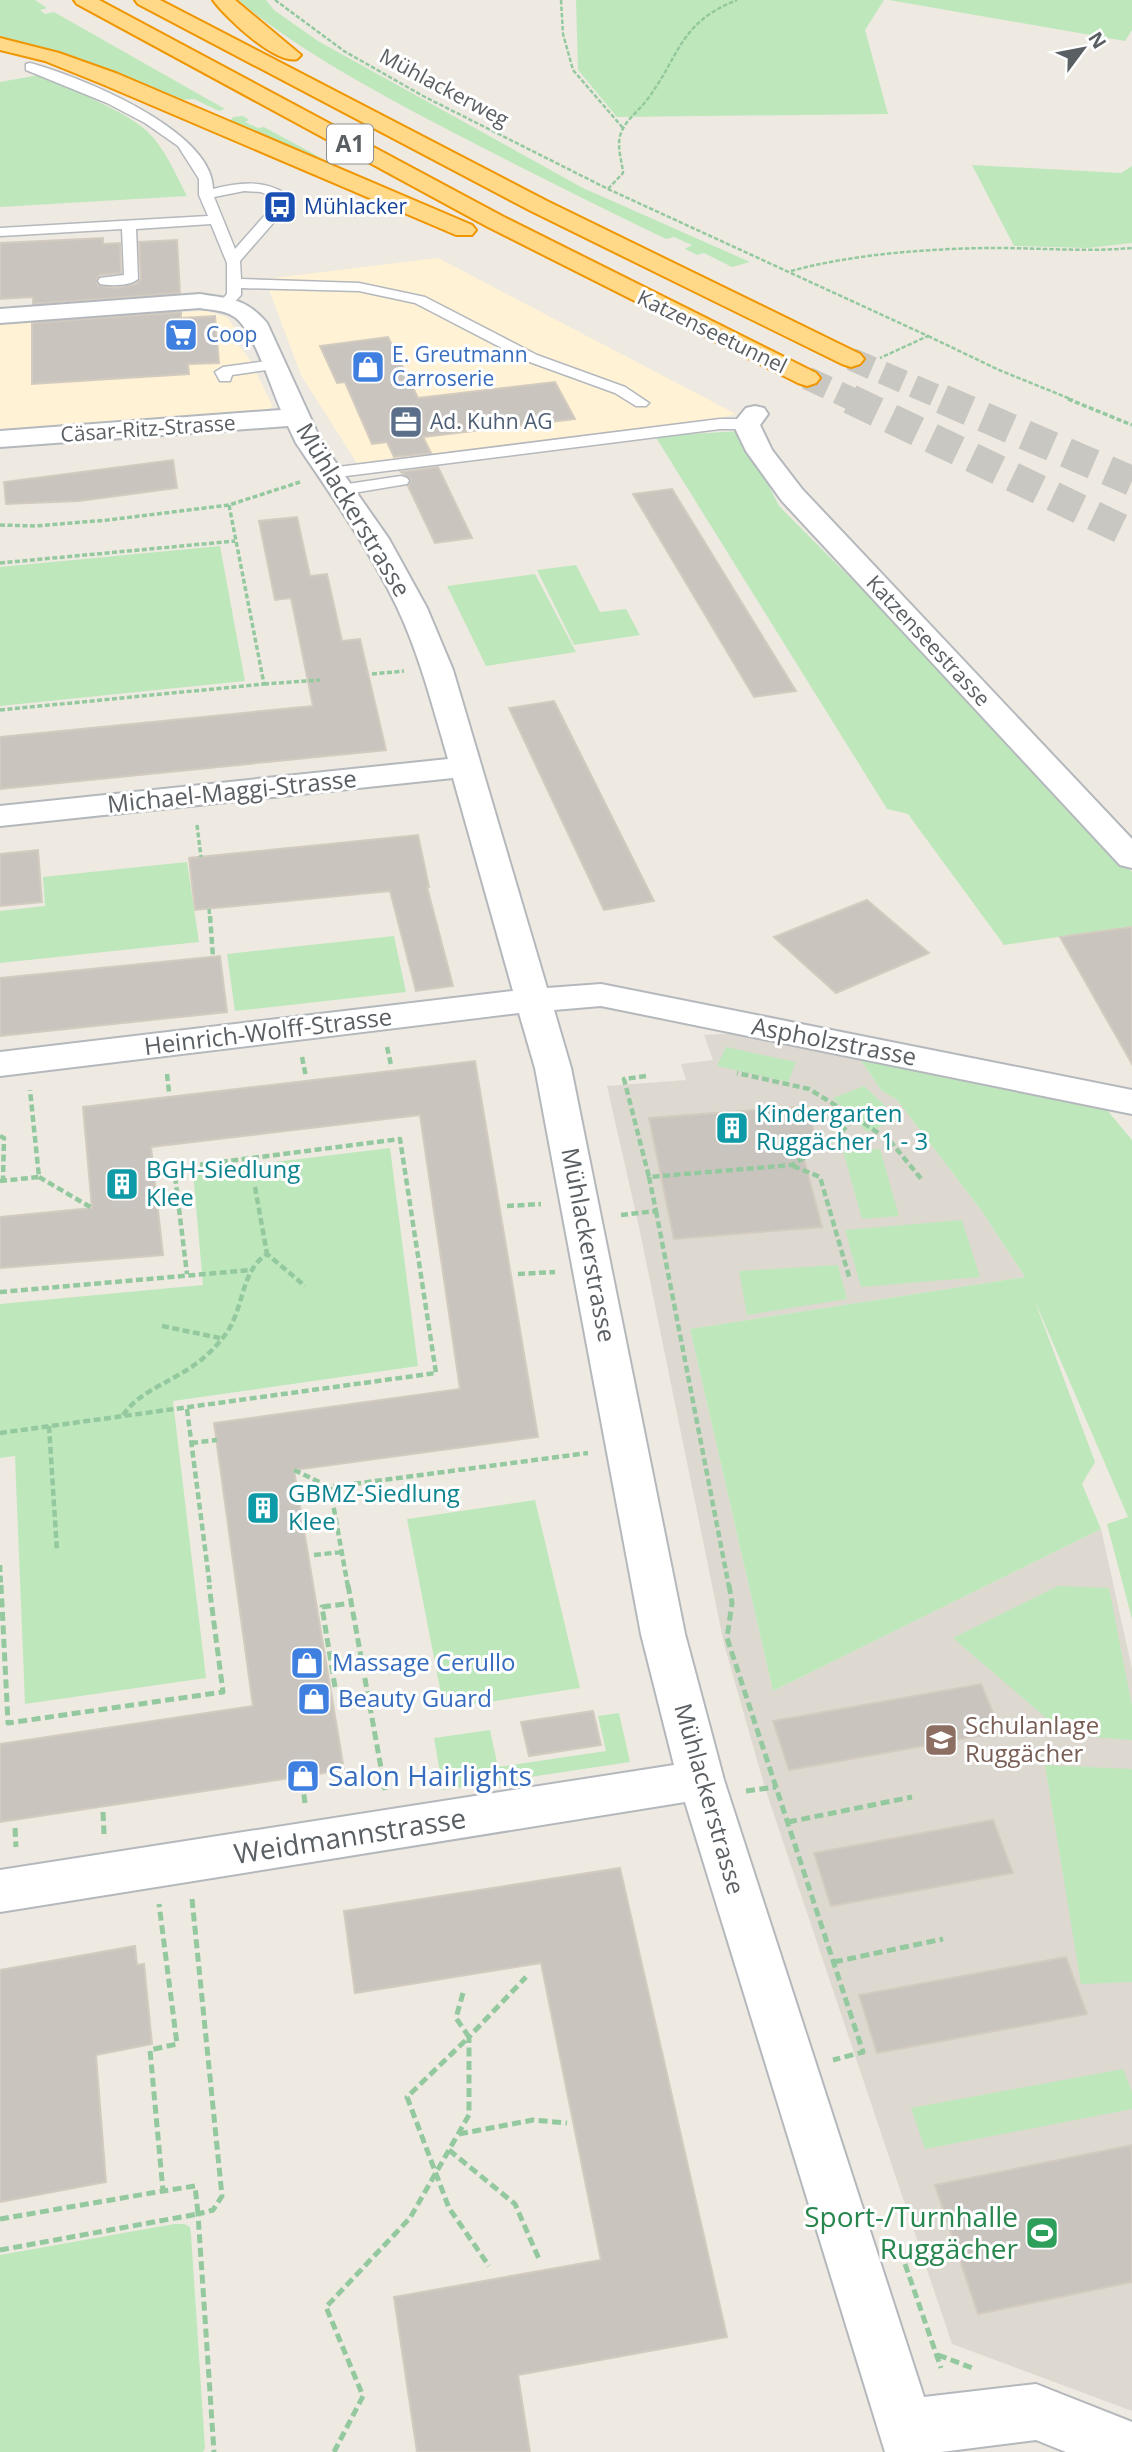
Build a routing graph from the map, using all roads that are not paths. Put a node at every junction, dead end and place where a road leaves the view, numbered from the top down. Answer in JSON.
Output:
{"nodes":[{"id":1,"x":84,"y":0,"type":"edge"},
{"id":2,"x":145,"y":0,"type":"edge"},
{"id":3,"x":223,"y":0,"type":"edge"},
{"id":4,"x":0,"y":44,"type":"edge"},
{"id":5,"x":30,"y":67,"type":"dead end"},
{"id":6,"x":402,"y":135,"type":"junction"},
{"id":7,"x":211,"y":207,"type":"junction"},
{"id":8,"x":0,"y":218,"type":"edge"},
{"id":9,"x":129,"y":225,"type":"junction"},
{"id":10,"x":0,"y":232,"type":"edge"},
{"id":11,"x":233,"y":261,"type":"junction"},
{"id":12,"x":105,"y":281,"type":"dead end"},
{"id":13,"x":618,"y":284,"type":"junction"},
{"id":14,"x":231,"y":293,"type":"junction"},
{"id":15,"x":0,"y":316,"type":"edge"},
{"id":16,"x":851,"y":359,"type":"tunnel mouth"},
{"id":17,"x":275,"y":365,"type":"junction"},
{"id":18,"x":225,"y":378,"type":"dead end"},
{"id":19,"x":807,"y":379,"type":"tunnel mouth"},
{"id":20,"x":641,"y":403,"type":"dead end"},
{"id":21,"x":297,"y":417,"type":"junction"},
{"id":22,"x":751,"y":419,"type":"joint"},
{"id":23,"x":0,"y":439,"type":"edge"},
{"id":24,"x":326,"y":481,"type":"junction"},
{"id":25,"x":401,"y":481,"type":"dead end"},
{"id":26,"x":465,"y":767,"type":"junction"},
{"id":27,"x":0,"y":817,"type":"edge"},
{"id":28,"x":1132,"y":858,"type":"edge"},
{"id":29,"x":535,"y":1000,"type":"junction"},
{"id":30,"x":14,"y":1063,"type":"edge"},
{"id":31,"x":1132,"y":1102,"type":"edge"},
{"id":32,"x":722,"y":1786,"type":"junction"},
{"id":33,"x":0,"y":1891,"type":"edge"},
{"id":34,"x":909,"y":2439,"type":"edge"},
{"id":35,"x":1132,"y":2450,"type":"edge"}],
"edges":[{"from":1,"to":13,"type":"highway","number":"A1"},
{"from":2,"to":6,"type":"highway","number":"A1"},
{"from":3,"to":6,"type":"highway"},
{"from":4,"to":13,"type":"highway"},
{"from":5,"to":7,"type":"lane"},
{"from":6,"to":16,"type":"highway","number":"A1"},
{"from":7,"to":8,"type":"lane"},
{"from":7,"to":9,"type":"lane"},
{"from":7,"to":11,"type":"lane"},
{"from":7,"to":11,"type":"lane"},
{"from":9,"to":10,"type":"lane"},
{"from":9,"to":12,"type":"lane"},
{"from":11,"to":14,"type":"lane"},
{"from":13,"to":19,"type":"highway","name":"Katzenseetunnel","number":"A1"},
{"from":14,"to":15,"type":"street","name":"Mühlackerstrasse"},
{"from":14,"to":17,"type":"street","name":"Mühlackerstrasse"},
{"from":14,"to":20,"type":"lane"},
{"from":17,"to":18,"type":"lane"},
{"from":17,"to":21,"type":"street","name":"Mühlackerstrasse"},
{"from":21,"to":23,"type":"street","name":"Cäsar-Ritz-Strasse"},
{"from":21,"to":24,"type":"street","name":"Mühlackerstrasse"},
{"from":22,"to":24,"type":"lane"},
{"from":22,"to":28,"type":"street","name":"Katzenseestrasse"},
{"from":24,"to":25,"type":"lane"},
{"from":24,"to":26,"type":"street","name":"Mühlackerstrasse"},
{"from":26,"to":27,"type":"street","name":"Michael-Maggi-Strasse"},
{"from":26,"to":29,"type":"street","name":"Mühlackerstrasse"},
{"from":29,"to":30,"type":"street","name":"Heinrich-Wolff-Strasse"},
{"from":29,"to":31,"type":"street","name":"Aspholzstrasse"},
{"from":29,"to":32,"type":"street","name":"Mühlackerstrasse"},
{"from":32,"to":33,"type":"street","name":"Weidmannstrasse"},
{"from":32,"to":34,"type":"street","name":"Mühlackerstrasse"},
{"from":34,"to":35,"type":"street"}]}
